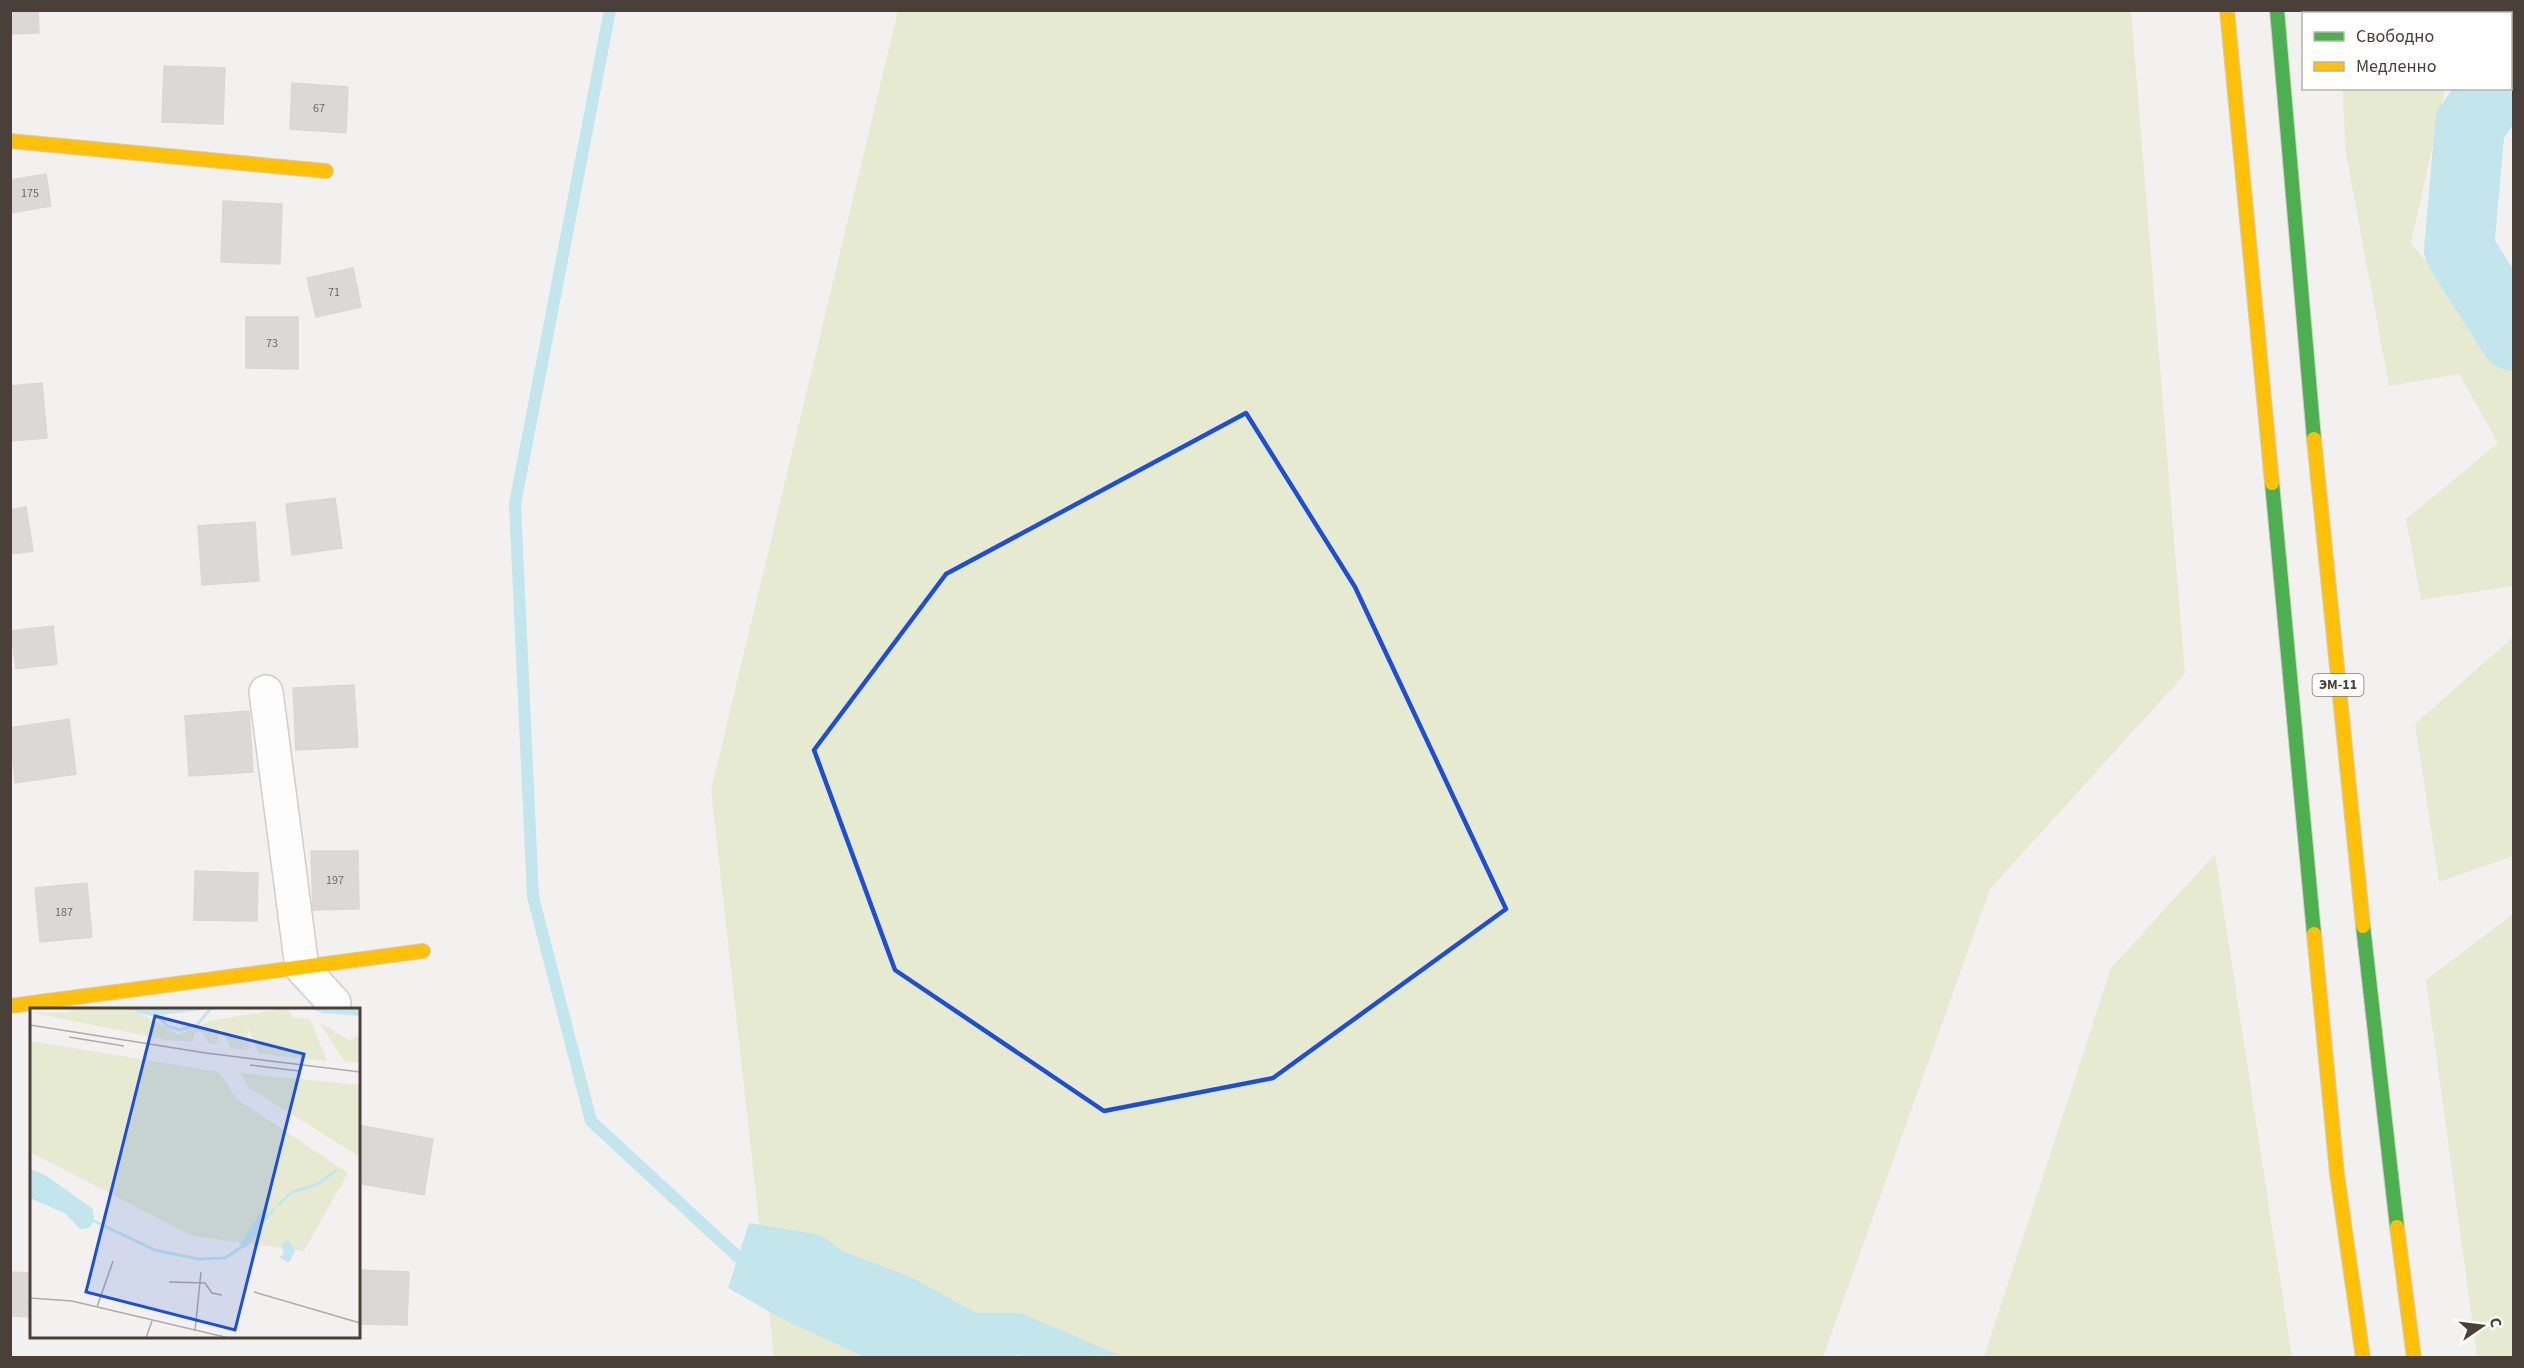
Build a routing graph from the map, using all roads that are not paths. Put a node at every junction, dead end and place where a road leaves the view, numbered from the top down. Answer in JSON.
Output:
{"nodes":[{"id":1,"x":2227,"y":10,"type":"edge"},
{"id":2,"x":2277,"y":10,"type":"edge"},
{"id":3,"x":10,"y":141,"type":"edge"},
{"id":4,"x":326,"y":171,"type":"dead end"},
{"id":5,"x":266,"y":692,"type":"dead end"},
{"id":6,"x":423,"y":951,"type":"dead end"},
{"id":7,"x":302,"y":968,"type":"junction"},
{"id":8,"x":10,"y":1006,"type":"edge"},
{"id":9,"x":332,"y":1008,"type":"edge"},
{"id":10,"x":2363,"y":1358,"type":"edge"},
{"id":11,"x":2414,"y":1358,"type":"edge"}],
"edges":[{"from":1,"to":10,"type":"main road","number":"ЭМ-11"},
{"from":2,"to":11,"type":"main road","number":"ЭМ-11"},
{"from":3,"to":4,"type":"main road"},
{"from":5,"to":7,"type":"street"},
{"from":6,"to":7,"type":"main road"},
{"from":7,"to":8,"type":"main road"},
{"from":7,"to":9,"type":"street"}]}
